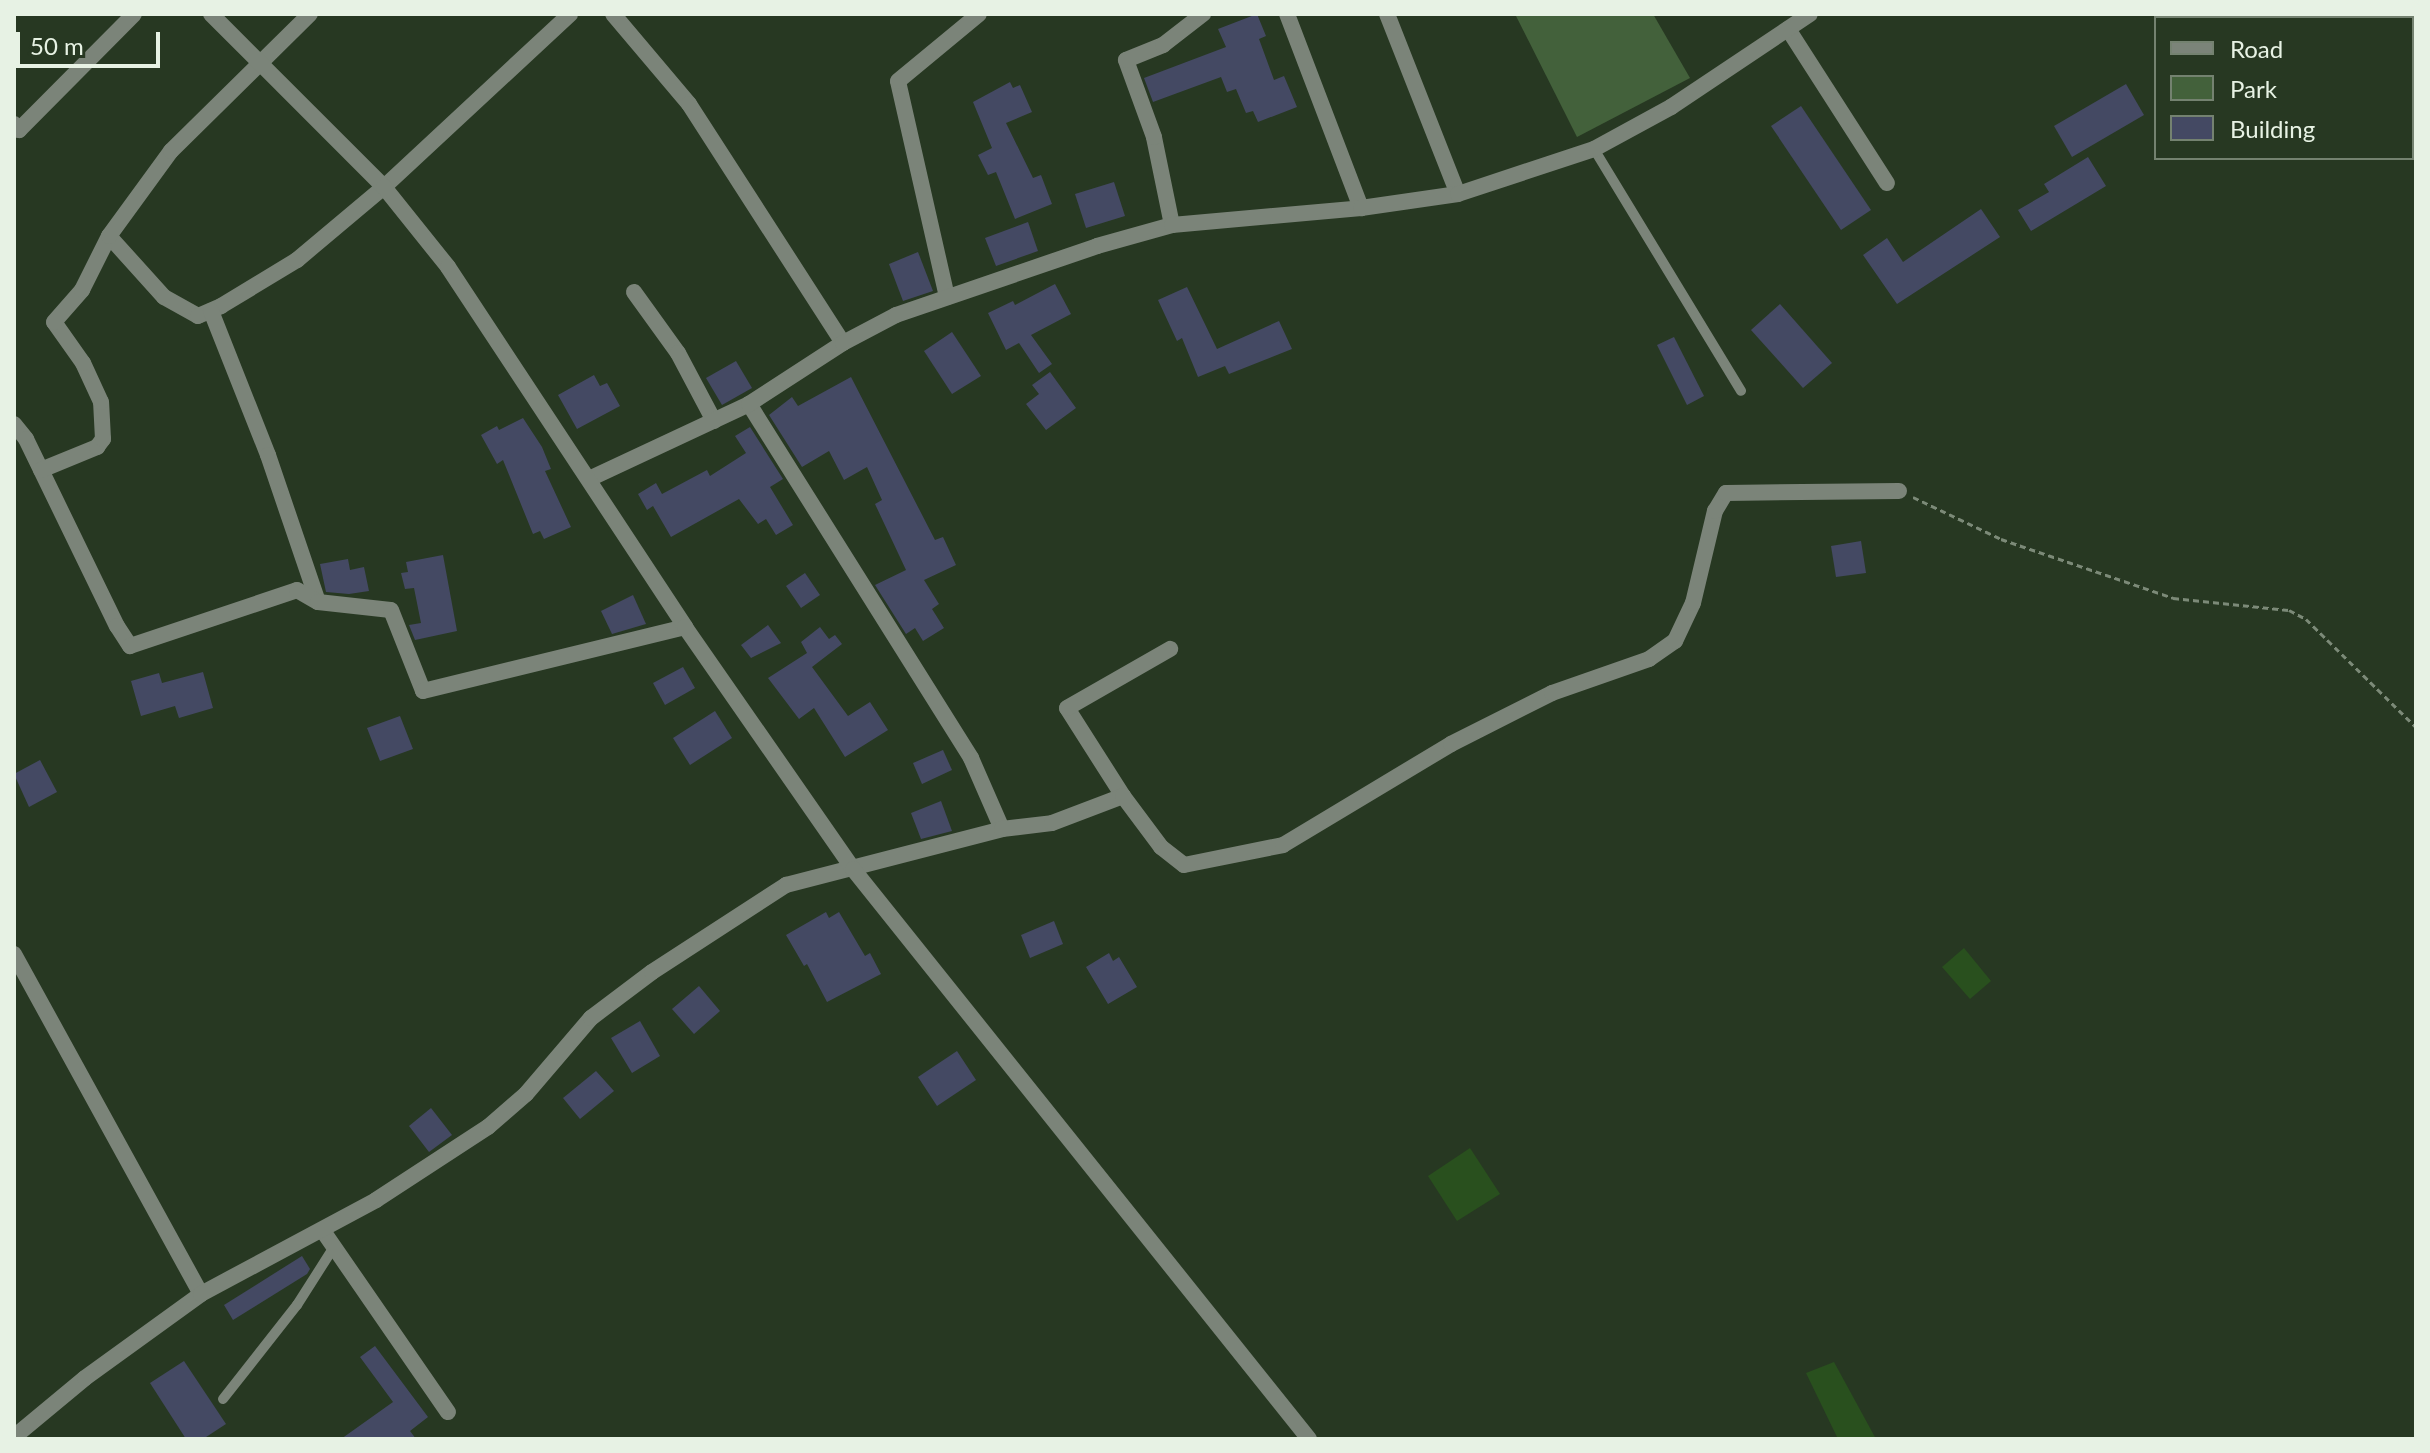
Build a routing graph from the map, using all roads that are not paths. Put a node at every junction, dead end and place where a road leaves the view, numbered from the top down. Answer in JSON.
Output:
{"nodes":[{"id":1,"x":134,"y":14,"type":"edge"},
{"id":2,"x":211,"y":14,"type":"edge"},
{"id":3,"x":310,"y":14,"type":"edge"},
{"id":4,"x":570,"y":14,"type":"edge"},
{"id":5,"x":613,"y":14,"type":"edge"},
{"id":6,"x":979,"y":14,"type":"edge"},
{"id":7,"x":1203,"y":14,"type":"edge"},
{"id":8,"x":1287,"y":14,"type":"edge"},
{"id":9,"x":1387,"y":14,"type":"edge"},
{"id":10,"x":1810,"y":14,"type":"edge"},
{"id":11,"x":1788,"y":29,"type":"junction"},
{"id":12,"x":258,"y":63,"type":"junction"},
{"id":13,"x":16,"y":129,"type":"edge"},
{"id":14,"x":1594,"y":149,"type":"junction"},
{"id":15,"x":1887,"y":183,"type":"dead end"},
{"id":16,"x":384,"y":187,"type":"junction"},
{"id":17,"x":1458,"y":194,"type":"junction"},
{"id":18,"x":1361,"y":208,"type":"junction"},
{"id":19,"x":1172,"y":225,"type":"junction"},
{"id":20,"x":109,"y":236,"type":"junction"},
{"id":21,"x":634,"y":292,"type":"dead end"},
{"id":22,"x":947,"y":297,"type":"junction"},
{"id":23,"x":211,"y":311,"type":"junction"},
{"id":24,"x":843,"y":343,"type":"junction"},
{"id":25,"x":1741,"y":391,"type":"dead end"},
{"id":26,"x":749,"y":404,"type":"junction"},
{"id":27,"x":714,"y":421,"type":"junction"},
{"id":28,"x":14,"y":424,"type":"edge"},
{"id":29,"x":41,"y":470,"type":"junction"},
{"id":30,"x":589,"y":479,"type":"junction"},
{"id":31,"x":1899,"y":491,"type":"road end"},
{"id":32,"x":318,"y":602,"type":"junction"},
{"id":33,"x":685,"y":627,"type":"junction"},
{"id":34,"x":1170,"y":649,"type":"dead end"},
{"id":35,"x":1123,"y":796,"type":"junction"},
{"id":36,"x":1002,"y":829,"type":"junction"},
{"id":37,"x":853,"y":869,"type":"junction"},
{"id":38,"x":14,"y":954,"type":"edge"},
{"id":39,"x":323,"y":1231,"type":"junction"},
{"id":40,"x":334,"y":1247,"type":"junction"},
{"id":41,"x":201,"y":1294,"type":"junction"},
{"id":42,"x":223,"y":1399,"type":"dead end"},
{"id":43,"x":448,"y":1412,"type":"dead end"},
{"id":44,"x":14,"y":1437,"type":"edge"},
{"id":45,"x":1309,"y":1439,"type":"edge"}],
"edges":[{"from":1,"to":13,"type":"street"},
{"from":2,"to":12,"type":"street"},
{"from":3,"to":12,"type":"street"},
{"from":4,"to":16,"type":"street"},
{"from":5,"to":24,"type":"street"},
{"from":6,"to":22,"type":"street"},
{"from":7,"to":19,"type":"street"},
{"from":8,"to":18,"type":"street"},
{"from":9,"to":17,"type":"street"},
{"from":10,"to":11,"type":"street"},
{"from":11,"to":14,"type":"street"},
{"from":11,"to":15,"type":"street"},
{"from":12,"to":16,"type":"street"},
{"from":12,"to":20,"type":"street"},
{"from":14,"to":17,"type":"street"},
{"from":14,"to":25,"type":"lane"},
{"from":16,"to":23,"type":"street"},
{"from":16,"to":30,"type":"street"},
{"from":17,"to":18,"type":"street"},
{"from":18,"to":19,"type":"street"},
{"from":19,"to":22,"type":"street"},
{"from":20,"to":23,"type":"street"},
{"from":20,"to":29,"type":"street"},
{"from":21,"to":27,"type":"street"},
{"from":22,"to":24,"type":"street"},
{"from":23,"to":32,"type":"street"},
{"from":24,"to":26,"type":"street"},
{"from":26,"to":27,"type":"street"},
{"from":26,"to":36,"type":"street"},
{"from":27,"to":30,"type":"street"},
{"from":28,"to":29,"type":"street"},
{"from":29,"to":32,"type":"street"},
{"from":30,"to":33,"type":"street"},
{"from":31,"to":35,"type":"street"},
{"from":32,"to":33,"type":"street"},
{"from":33,"to":37,"type":"street"},
{"from":34,"to":35,"type":"street"},
{"from":35,"to":36,"type":"street"},
{"from":36,"to":37,"type":"street"},
{"from":37,"to":39,"type":"street"},
{"from":37,"to":45,"type":"street"},
{"from":38,"to":41,"type":"street"},
{"from":39,"to":40,"type":"street"},
{"from":39,"to":41,"type":"street"},
{"from":40,"to":42,"type":"lane"},
{"from":40,"to":43,"type":"street"},
{"from":41,"to":44,"type":"street"}]}
